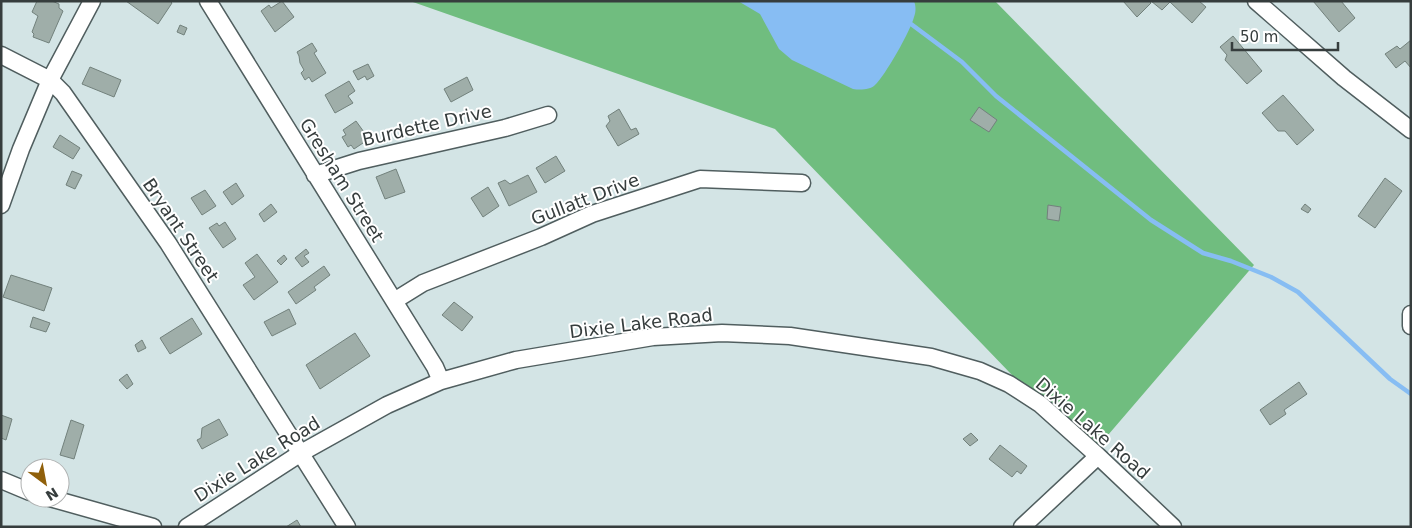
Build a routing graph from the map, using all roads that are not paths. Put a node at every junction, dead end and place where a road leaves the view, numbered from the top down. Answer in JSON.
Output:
{"nodes":[{"id":1,"x":92,"y":1,"type":"edge"},
{"id":2,"x":208,"y":1,"type":"edge"},
{"id":3,"x":1256,"y":1,"type":"edge"},
{"id":4,"x":1,"y":55,"type":"edge"},
{"id":5,"x":50,"y":80,"type":"junction"},
{"id":6,"x":548,"y":115,"type":"dead end"},
{"id":7,"x":1411,"y":130,"type":"edge"},
{"id":8,"x":316,"y":175,"type":"junction"},
{"id":9,"x":802,"y":183,"type":"dead end"},
{"id":10,"x":1,"y":206,"type":"edge"},
{"id":11,"x":394,"y":301,"type":"junction"},
{"id":12,"x":1411,"y":314,"type":"edge"},
{"id":13,"x":1411,"y":326,"type":"edge"},
{"id":14,"x":441,"y":381,"type":"junction"},
{"id":15,"x":302,"y":454,"type":"junction"},
{"id":16,"x":1098,"y":456,"type":"junction"},
{"id":17,"x":1,"y":480,"type":"edge"},
{"id":18,"x":20,"y":488,"type":"edge"},
{"id":19,"x":70,"y":504,"type":"edge"},
{"id":20,"x":153,"y":527,"type":"edge"},
{"id":21,"x":186,"y":527,"type":"edge"},
{"id":22,"x":347,"y":527,"type":"edge"},
{"id":23,"x":1022,"y":527,"type":"edge"},
{"id":24,"x":1173,"y":527,"type":"edge"}],
"edges":[{"from":1,"to":5,"type":"street"},
{"from":2,"to":8,"type":"street","name":"Gresham Street"},
{"from":3,"to":7,"type":"street"},
{"from":4,"to":5,"type":"street","name":"Bryant Street"},
{"from":5,"to":10,"type":"street"},
{"from":5,"to":15,"type":"street","name":"Bryant Street"},
{"from":6,"to":8,"type":"street","name":"Burdette Drive"},
{"from":8,"to":11,"type":"street","name":"Gresham Street"},
{"from":9,"to":11,"type":"street","name":"Gullatt Drive"},
{"from":11,"to":14,"type":"street","name":"Gresham Street"},
{"from":12,"to":13,"type":"street"},
{"from":14,"to":15,"type":"street","name":"Dixie Lake Road"},
{"from":14,"to":16,"type":"street","name":"Dixie Lake Road"},
{"from":15,"to":21,"type":"street","name":"Dixie Lake Road"},
{"from":15,"to":22,"type":"street","name":"Bryant Street"},
{"from":16,"to":23,"type":"street"},
{"from":16,"to":24,"type":"street","name":"Dixie Lake Road"},
{"from":17,"to":18,"type":"street"},
{"from":19,"to":20,"type":"street"}]}
